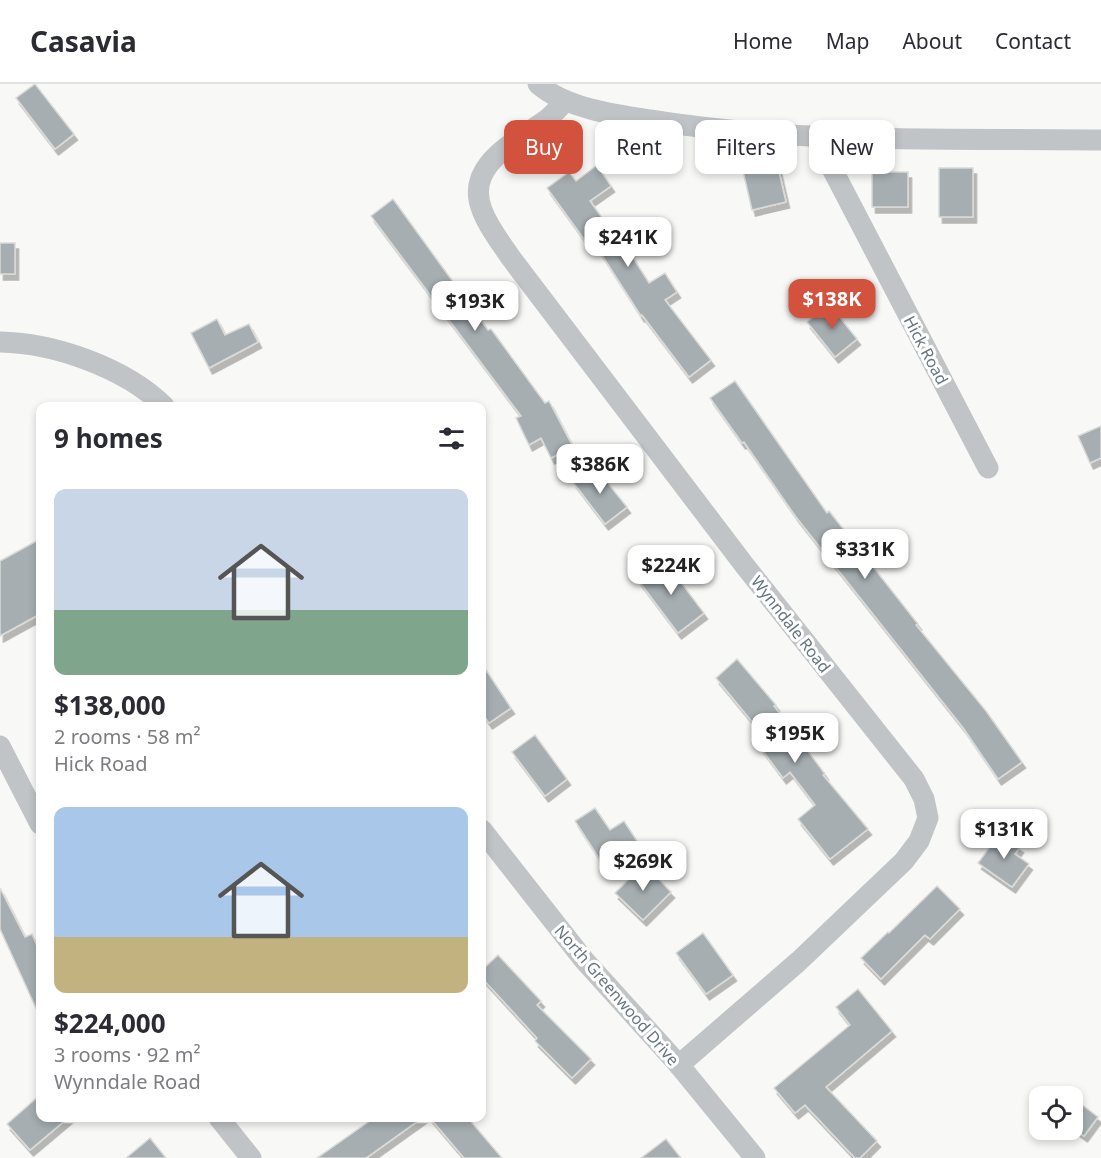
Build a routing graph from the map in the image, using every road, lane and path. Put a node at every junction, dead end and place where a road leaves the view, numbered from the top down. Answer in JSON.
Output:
{"nodes":[{"id":1,"x":538,"y":84,"type":"edge"},
{"id":2,"x":566,"y":101,"type":"junction"},
{"id":3,"x":809,"y":136,"type":"edge"},
{"id":4,"x":895,"y":137,"type":"edge"},
{"id":5,"x":1101,"y":140,"type":"edge"},
{"id":6,"x":835,"y":174,"type":"edge"},
{"id":7,"x":0,"y":342,"type":"edge"},
{"id":8,"x":159,"y":402,"type":"edge"},
{"id":9,"x":988,"y":468,"type":"dead end"},
{"id":10,"x":0,"y":746,"type":"edge"},
{"id":11,"x":36,"y":816,"type":"edge"},
{"id":12,"x":486,"y":835,"type":"edge"},
{"id":13,"x":679,"y":1065,"type":"junction"},
{"id":14,"x":222,"y":1122,"type":"edge"},
{"id":15,"x":251,"y":1158,"type":"edge"},
{"id":16,"x":755,"y":1158,"type":"edge"}],
"edges":[{"from":1,"to":2,"type":"street"},
{"from":2,"to":3,"type":"street"},
{"from":2,"to":13,"type":"street","name":"Wynndale Road"},
{"from":4,"to":5,"type":"street"},
{"from":6,"to":9,"type":"street","name":"Hick Road"},
{"from":7,"to":8,"type":"street"},
{"from":10,"to":11,"type":"street"},
{"from":12,"to":13,"type":"street","name":"North Greenwood Drive"},
{"from":13,"to":16,"type":"street","name":"North Greenwood Drive"},
{"from":14,"to":15,"type":"street"}]}
